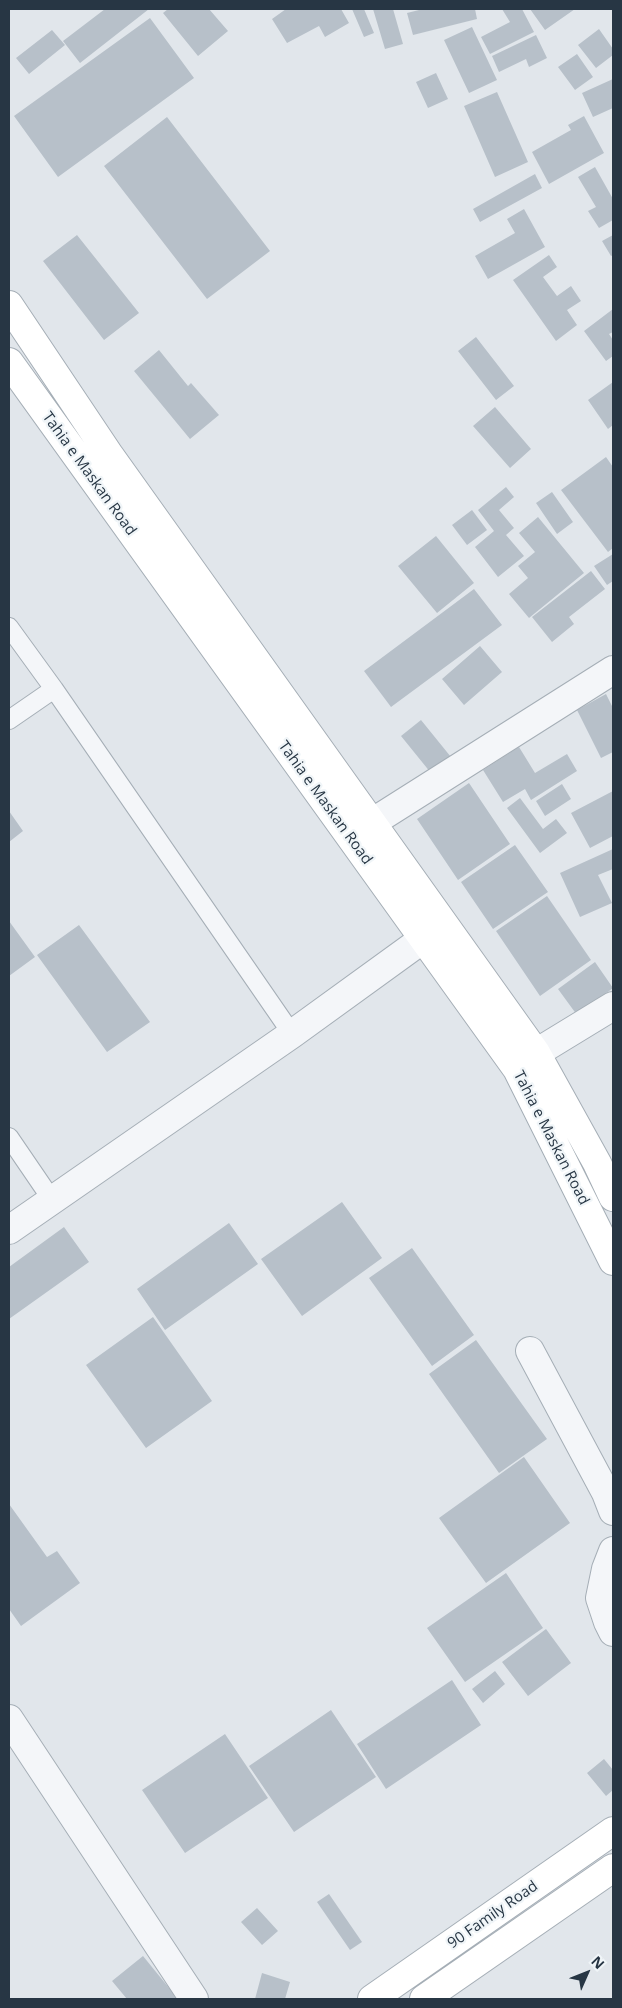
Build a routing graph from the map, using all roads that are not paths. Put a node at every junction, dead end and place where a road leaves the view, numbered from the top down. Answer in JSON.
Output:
{"nodes":[{"id":1,"x":9,"y":305,"type":"edge"},
{"id":2,"x":9,"y":362,"type":"edge"},
{"id":3,"x":9,"y":627,"type":"edge"},
{"id":4,"x":613,"y":670,"type":"edge"},
{"id":5,"x":54,"y":689,"type":"junction"},
{"id":6,"x":9,"y":720,"type":"edge"},
{"id":7,"x":373,"y":822,"type":"junction"},
{"id":8,"x":445,"y":923,"type":"junction"},
{"id":9,"x":423,"y":939,"type":"junction"},
{"id":10,"x":613,"y":1006,"type":"edge"},
{"id":11,"x":292,"y":1034,"type":"junction"},
{"id":12,"x":536,"y":1053,"type":"junction"},
{"id":13,"x":9,"y":1137,"type":"edge"},
{"id":14,"x":613,"y":1197,"type":"edge"},
{"id":15,"x":52,"y":1200,"type":"junction"},
{"id":16,"x":9,"y":1230,"type":"edge"},
{"id":17,"x":613,"y":1261,"type":"edge"},
{"id":18,"x":530,"y":1351,"type":"dead end"},
{"id":19,"x":613,"y":1511,"type":"edge"},
{"id":20,"x":613,"y":1552,"type":"edge"},
{"id":21,"x":613,"y":1632,"type":"edge"},
{"id":22,"x":9,"y":1719,"type":"edge"},
{"id":23,"x":613,"y":1831,"type":"edge"},
{"id":24,"x":613,"y":1868,"type":"edge"},
{"id":25,"x":194,"y":1999,"type":"edge"},
{"id":26,"x":372,"y":1999,"type":"edge"},
{"id":27,"x":424,"y":1999,"type":"edge"}],
"edges":[{"from":1,"to":7,"type":"main road","name":"Tahia e Maskan Road"},
{"from":2,"to":9,"type":"main road","name":"Tahia e Maskan Road"},
{"from":3,"to":5,"type":"lane"},
{"from":4,"to":7,"type":"street"},
{"from":5,"to":6,"type":"lane"},
{"from":5,"to":11,"type":"lane"},
{"from":7,"to":8,"type":"main road","name":"Tahia e Maskan Road"},
{"from":8,"to":9,"type":"street"},
{"from":8,"to":12,"type":"main road","name":"Tahia e Maskan Road"},
{"from":9,"to":11,"type":"street"},
{"from":9,"to":17,"type":"main road","name":"Tahia e Maskan Road"},
{"from":10,"to":12,"type":"street"},
{"from":11,"to":15,"type":"street"},
{"from":12,"to":14,"type":"main road","name":"Tahia e Maskan Road"},
{"from":13,"to":15,"type":"lane"},
{"from":15,"to":16,"type":"street"},
{"from":18,"to":19,"type":"street"},
{"from":20,"to":21,"type":"street"},
{"from":22,"to":25,"type":"street"},
{"from":23,"to":26,"type":"main road","name":"90 Family Road"},
{"from":24,"to":27,"type":"main road","name":"90 Family Road"}]}
